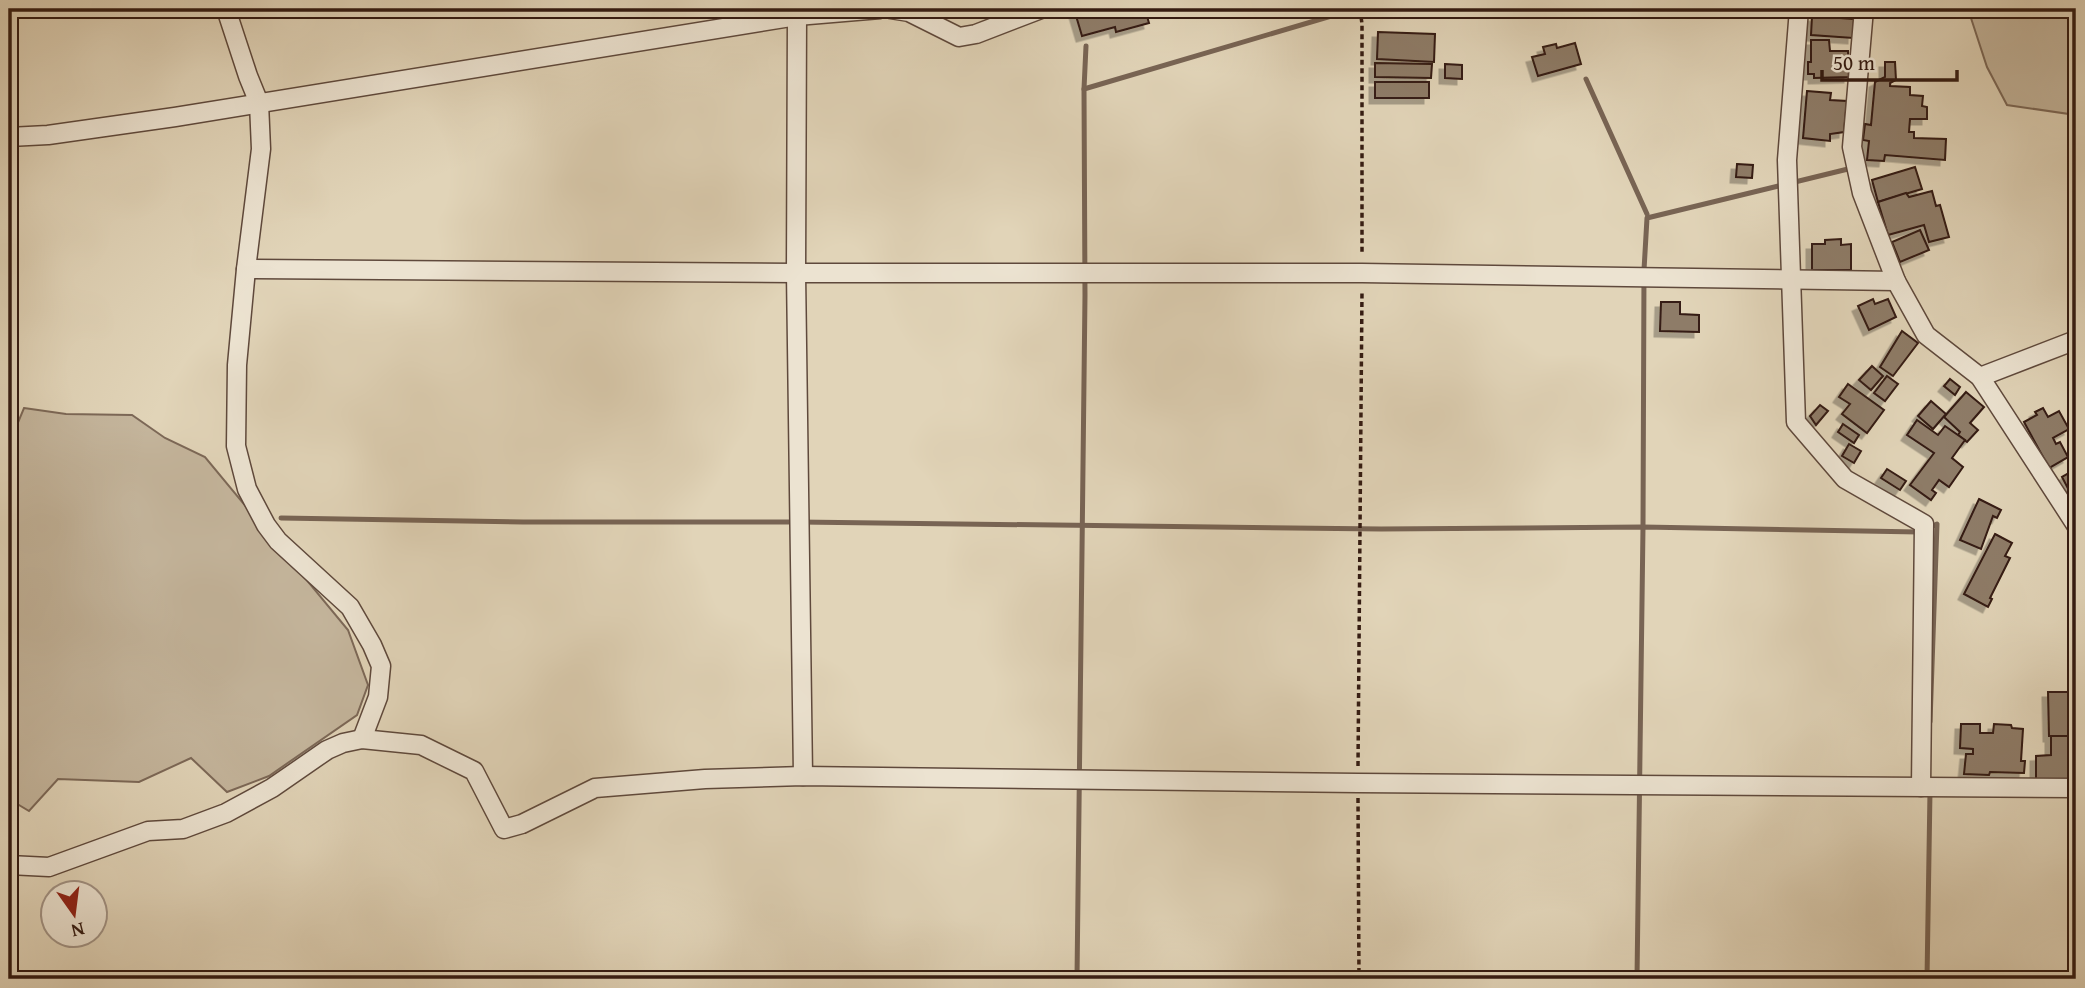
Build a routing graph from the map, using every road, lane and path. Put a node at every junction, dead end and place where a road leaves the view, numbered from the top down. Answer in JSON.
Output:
{"nodes":[{"id":1,"x":226,"y":9,"type":"edge"},
{"id":2,"x":880,"y":9,"type":"edge"},
{"id":3,"x":890,"y":9,"type":"edge"},
{"id":4,"x":1041,"y":9,"type":"edge"},
{"id":5,"x":1360,"y":9,"type":"edge"},
{"id":6,"x":1799,"y":9,"type":"edge"},
{"id":7,"x":1864,"y":9,"type":"edge"},
{"id":8,"x":797,"y":16,"type":"junction"},
{"id":9,"x":260,"y":103,"type":"junction"},
{"id":10,"x":9,"y":138,"type":"edge"},
{"id":11,"x":246,"y":269,"type":"junction"},
{"id":12,"x":796,"y":273,"type":"junction"},
{"id":13,"x":1362,"y":273,"type":"junction"},
{"id":14,"x":1791,"y":280,"type":"junction"},
{"id":15,"x":1896,"y":281,"type":"junction"},
{"id":16,"x":2076,"y":340,"type":"edge"},
{"id":17,"x":1980,"y":377,"type":"junction"},
{"id":18,"x":2076,"y":525,"type":"edge"},
{"id":19,"x":362,"y":739,"type":"junction"},
{"id":20,"x":803,"y":776,"type":"junction"},
{"id":21,"x":1358,"y":783,"type":"junction"},
{"id":22,"x":1921,"y":787,"type":"junction"},
{"id":23,"x":2076,"y":788,"type":"edge"},
{"id":24,"x":9,"y":865,"type":"edge"},
{"id":25,"x":1359,"y":979,"type":"edge"}],
"edges":[{"from":1,"to":9,"type":"street"},
{"from":2,"to":8,"type":"street"},
{"from":3,"to":4,"type":"street"},
{"from":5,"to":13,"type":"path"},
{"from":6,"to":14,"type":"street"},
{"from":7,"to":15,"type":"street"},
{"from":8,"to":9,"type":"street"},
{"from":8,"to":12,"type":"street"},
{"from":9,"to":10,"type":"street"},
{"from":9,"to":11,"type":"street"},
{"from":11,"to":12,"type":"street"},
{"from":11,"to":19,"type":"street"},
{"from":12,"to":13,"type":"street"},
{"from":12,"to":20,"type":"street"},
{"from":13,"to":14,"type":"street"},
{"from":13,"to":21,"type":"path"},
{"from":14,"to":15,"type":"street"},
{"from":14,"to":22,"type":"street"},
{"from":15,"to":17,"type":"street"},
{"from":16,"to":17,"type":"street"},
{"from":17,"to":18,"type":"street"},
{"from":19,"to":20,"type":"street"},
{"from":19,"to":24,"type":"street"},
{"from":20,"to":21,"type":"street"},
{"from":21,"to":22,"type":"street"},
{"from":21,"to":25,"type":"path"},
{"from":22,"to":23,"type":"street"}]}
